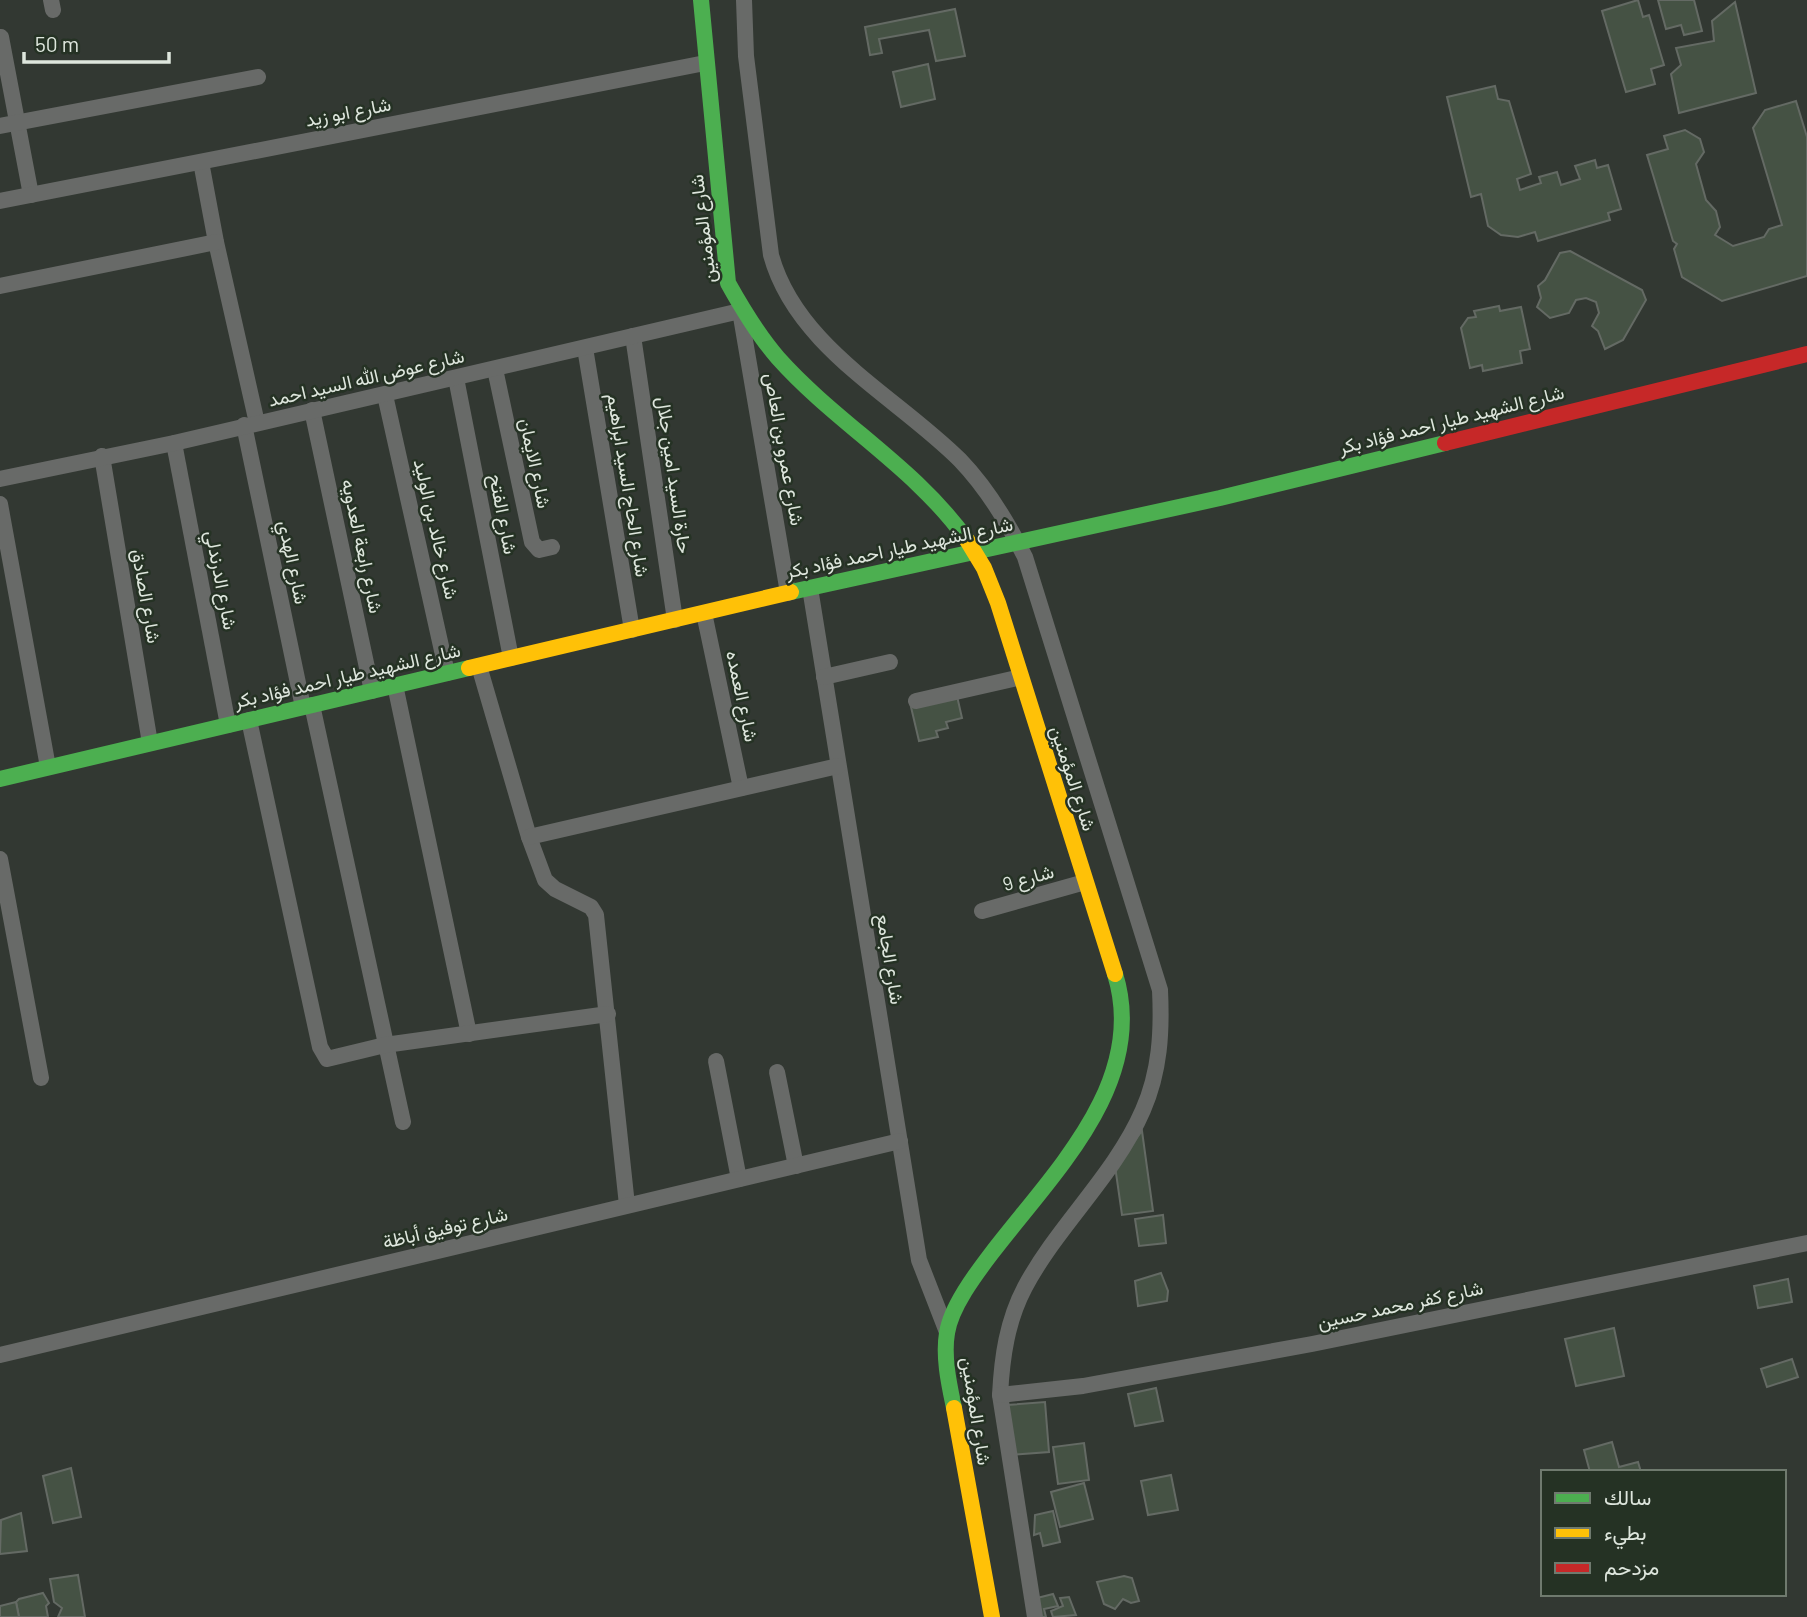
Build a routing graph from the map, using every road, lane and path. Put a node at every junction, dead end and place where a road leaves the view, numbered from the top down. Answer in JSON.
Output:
{"nodes":[{"id":1,"x":701,"y":0,"type":"edge"},
{"id":2,"x":744,"y":0,"type":"edge"},
{"id":3,"x":1,"y":37,"type":"edge"},
{"id":4,"x":705,"y":63,"type":"junction"},
{"id":5,"x":258,"y":77,"type":"dead end"},
{"id":6,"x":17,"y":122,"type":"junction"},
{"id":7,"x":0,"y":126,"type":"edge"},
{"id":8,"x":201,"y":162,"type":"junction"},
{"id":9,"x":30,"y":195,"type":"junction"},
{"id":10,"x":0,"y":201,"type":"edge"},
{"id":11,"x":216,"y":242,"type":"junction"},
{"id":12,"x":0,"y":286,"type":"edge"},
{"id":13,"x":740,"y":311,"type":"junction"},
{"id":14,"x":633,"y":336,"type":"junction"},
{"id":15,"x":585,"y":348,"type":"junction"},
{"id":16,"x":1807,"y":354,"type":"edge"},
{"id":17,"x":495,"y":369,"type":"junction"},
{"id":18,"x":456,"y":378,"type":"junction"},
{"id":19,"x":385,"y":395,"type":"junction"},
{"id":20,"x":312,"y":410,"type":"junction"},
{"id":21,"x":250,"y":424,"type":"junction"},
{"id":22,"x":174,"y":443,"type":"junction"},
{"id":23,"x":102,"y":456,"type":"junction"},
{"id":24,"x":0,"y":479,"type":"edge"},
{"id":25,"x":0,"y":504,"type":"edge"},
{"id":26,"x":1018,"y":543,"type":"junction"},
{"id":27,"x":552,"y":547,"type":"dead end"},
{"id":28,"x":976,"y":552,"type":"junction"},
{"id":29,"x":810,"y":588,"type":"junction"},
{"id":30,"x":788,"y":593,"type":"junction"},
{"id":31,"x":704,"y":613,"type":"junction"},
{"id":32,"x":675,"y":620,"type":"junction"},
{"id":33,"x":632,"y":630,"type":"junction"},
{"id":34,"x":511,"y":658,"type":"junction"},
{"id":35,"x":890,"y":662,"type":"dead end"},
{"id":36,"x":479,"y":666,"type":"junction"},
{"id":37,"x":447,"y":673,"type":"junction"},
{"id":38,"x":824,"y":677,"type":"junction"},
{"id":39,"x":1021,"y":677,"type":"junction"},
{"id":40,"x":395,"y":685,"type":"junction"},
{"id":41,"x":372,"y":691,"type":"junction"},
{"id":42,"x":916,"y":701,"type":"dead end"},
{"id":43,"x":307,"y":706,"type":"junction"},
{"id":44,"x":249,"y":720,"type":"junction"},
{"id":45,"x":228,"y":725,"type":"junction"},
{"id":46,"x":150,"y":743,"type":"junction"},
{"id":47,"x":838,"y":766,"type":"junction"},
{"id":48,"x":48,"y":767,"type":"junction"},
{"id":49,"x":0,"y":779,"type":"edge"},
{"id":50,"x":741,"y":788,"type":"junction"},
{"id":51,"x":529,"y":837,"type":"junction"},
{"id":52,"x":0,"y":859,"type":"edge"},
{"id":53,"x":1085,"y":882,"type":"junction"},
{"id":54,"x":982,"y":911,"type":"dead end"},
{"id":55,"x":608,"y":1014,"type":"junction"},
{"id":56,"x":469,"y":1034,"type":"junction"},
{"id":57,"x":385,"y":1045,"type":"junction"},
{"id":58,"x":716,"y":1061,"type":"dead end"},
{"id":59,"x":777,"y":1072,"type":"dead end"},
{"id":60,"x":41,"y":1078,"type":"dead end"},
{"id":61,"x":403,"y":1122,"type":"dead end"},
{"id":62,"x":900,"y":1141,"type":"junction"},
{"id":63,"x":796,"y":1166,"type":"junction"},
{"id":64,"x":739,"y":1179,"type":"junction"},
{"id":65,"x":627,"y":1205,"type":"junction"},
{"id":66,"x":1807,"y":1243,"type":"edge"},
{"id":67,"x":947,"y":1332,"type":"junction"},
{"id":68,"x":0,"y":1355,"type":"edge"},
{"id":69,"x":1000,"y":1395,"type":"junction"},
{"id":70,"x":992,"y":1617,"type":"edge"},
{"id":71,"x":1035,"y":1617,"type":"edge"}],
"edges":[{"from":1,"to":4,"type":"street","name":"شارع المؤمنين"},
{"from":2,"to":26,"type":"street","name":"شارع المؤمنين"},
{"from":3,"to":6,"type":"street"},
{"from":4,"to":8,"type":"street","name":"شارع ابو زيد"},
{"from":4,"to":13,"type":"street","name":"شارع المؤمنين"},
{"from":5,"to":6,"type":"street"},
{"from":6,"to":7,"type":"street"},
{"from":6,"to":9,"type":"street"},
{"from":8,"to":9,"type":"street","name":"شارع ابو زيد"},
{"from":8,"to":11,"type":"street","name":"شارع الهدي"},
{"from":9,"to":10,"type":"street","name":"شارع ابو زيد"},
{"from":11,"to":12,"type":"street"},
{"from":11,"to":21,"type":"street","name":"شارع الهدي"},
{"from":13,"to":14,"type":"street","name":"شارع عوض الله السيد احمد"},
{"from":13,"to":28,"type":"street","name":"شارع المؤمنين"},
{"from":13,"to":30,"type":"street","name":"شارع عمرو بن العاص"},
{"from":14,"to":15,"type":"street","name":"شارع عوض الله السيد احمد"},
{"from":14,"to":32,"type":"street","name":"حارة السيد امين جلال"},
{"from":15,"to":17,"type":"street","name":"شارع عوض الله السيد احمد"},
{"from":15,"to":33,"type":"street","name":"شارع الحاج السيد ابراهيم"},
{"from":16,"to":26,"type":"street","name":"شارع الشهيد طيار احمد فؤاد بكر"},
{"from":17,"to":18,"type":"street","name":"شارع عوض الله السيد احمد"},
{"from":17,"to":27,"type":"street","name":"شارع الايمان"},
{"from":18,"to":19,"type":"street","name":"شارع عوض الله السيد احمد"},
{"from":18,"to":34,"type":"street","name":"شارع الفتح"},
{"from":19,"to":20,"type":"street","name":"شارع عوض الله السيد احمد"},
{"from":19,"to":37,"type":"street","name":"شارع خالد بن الوليد"},
{"from":20,"to":21,"type":"street","name":"شارع عوض الله السيد احمد"},
{"from":20,"to":41,"type":"street","name":"شارع رابعة العدويه"},
{"from":21,"to":22,"type":"street","name":"شارع عوض الله السيد احمد"},
{"from":21,"to":43,"type":"street","name":"شارع الهدي"},
{"from":22,"to":23,"type":"street","name":"شارع عوض الله السيد احمد"},
{"from":22,"to":45,"type":"street","name":"شارع الدرندلي"},
{"from":23,"to":24,"type":"street","name":"شارع عوض الله السيد احمد"},
{"from":23,"to":46,"type":"street","name":"شارع الصادق"},
{"from":25,"to":48,"type":"street"},
{"from":26,"to":28,"type":"street","name":"شارع الشهيد طيار احمد فؤاد بكر"},
{"from":26,"to":69,"type":"street","name":"شارع المؤمنين"},
{"from":28,"to":29,"type":"street","name":"شارع الشهيد طيار احمد فؤاد بكر"},
{"from":28,"to":39,"type":"street","name":"شارع المؤمنين"},
{"from":29,"to":30,"type":"street","name":"شارع الشهيد طيار احمد فؤاد بكر"},
{"from":29,"to":38,"type":"street","name":"شارع الجامع"},
{"from":30,"to":31,"type":"street","name":"شارع الشهيد طيار احمد فؤاد بكر"},
{"from":31,"to":32,"type":"street","name":"شارع الشهيد طيار احمد فؤاد بكر"},
{"from":31,"to":50,"type":"street","name":"شارع العمده"},
{"from":32,"to":33,"type":"street","name":"شارع الشهيد طيار احمد فؤاد بكر"},
{"from":33,"to":34,"type":"street","name":"شارع الشهيد طيار احمد فؤاد بكر"},
{"from":34,"to":36,"type":"street","name":"شارع الشهيد طيار احمد فؤاد بكر"},
{"from":35,"to":38,"type":"street"},
{"from":36,"to":37,"type":"street","name":"شارع الشهيد طيار احمد فؤاد بكر"},
{"from":36,"to":51,"type":"street"},
{"from":37,"to":40,"type":"street","name":"شارع الشهيد طيار احمد فؤاد بكر"},
{"from":38,"to":47,"type":"street","name":"شارع الجامع"},
{"from":39,"to":42,"type":"street"},
{"from":39,"to":53,"type":"street","name":"شارع المؤمنين"},
{"from":40,"to":41,"type":"street","name":"شارع الشهيد طيار احمد فؤاد بكر"},
{"from":40,"to":56,"type":"street"},
{"from":41,"to":43,"type":"street","name":"شارع الشهيد طيار احمد فؤاد بكر"},
{"from":43,"to":44,"type":"street","name":"شارع الشهيد طيار احمد فؤاد بكر"},
{"from":43,"to":57,"type":"street","name":"شارع الهدي"},
{"from":44,"to":45,"type":"street","name":"شارع الشهيد طيار احمد فؤاد بكر"},
{"from":44,"to":57,"type":"street"},
{"from":45,"to":46,"type":"street","name":"شارع الشهيد طيار احمد فؤاد بكر"},
{"from":46,"to":48,"type":"street","name":"شارع الشهيد طيار احمد فؤاد بكر"},
{"from":47,"to":50,"type":"street"},
{"from":47,"to":62,"type":"street","name":"شارع الجامع"},
{"from":48,"to":49,"type":"street","name":"شارع الشهيد طيار احمد فؤاد بكر"},
{"from":50,"to":51,"type":"street"},
{"from":51,"to":55,"type":"street"},
{"from":52,"to":60,"type":"street"},
{"from":53,"to":54,"type":"street","name":"شارع 9"},
{"from":53,"to":67,"type":"street","name":"شارع المؤمنين"},
{"from":55,"to":56,"type":"street"},
{"from":55,"to":65,"type":"street"},
{"from":56,"to":57,"type":"street"},
{"from":57,"to":61,"type":"street","name":"شارع الهدي"},
{"from":58,"to":64,"type":"street"},
{"from":59,"to":63,"type":"street"},
{"from":62,"to":63,"type":"street","name":"شارع توفيق أباظة"},
{"from":62,"to":67,"type":"street","name":"شارع الجامع"},
{"from":63,"to":64,"type":"street","name":"شارع توفيق أباظة"},
{"from":64,"to":65,"type":"street","name":"شارع توفيق أباظة"},
{"from":65,"to":68,"type":"street","name":"شارع توفيق أباظة"},
{"from":66,"to":69,"type":"street","name":"شارع كفر محمد حسين"},
{"from":67,"to":70,"type":"street","name":"شارع المؤمنين"},
{"from":69,"to":71,"type":"street","name":"شارع المؤمنين"}]}
